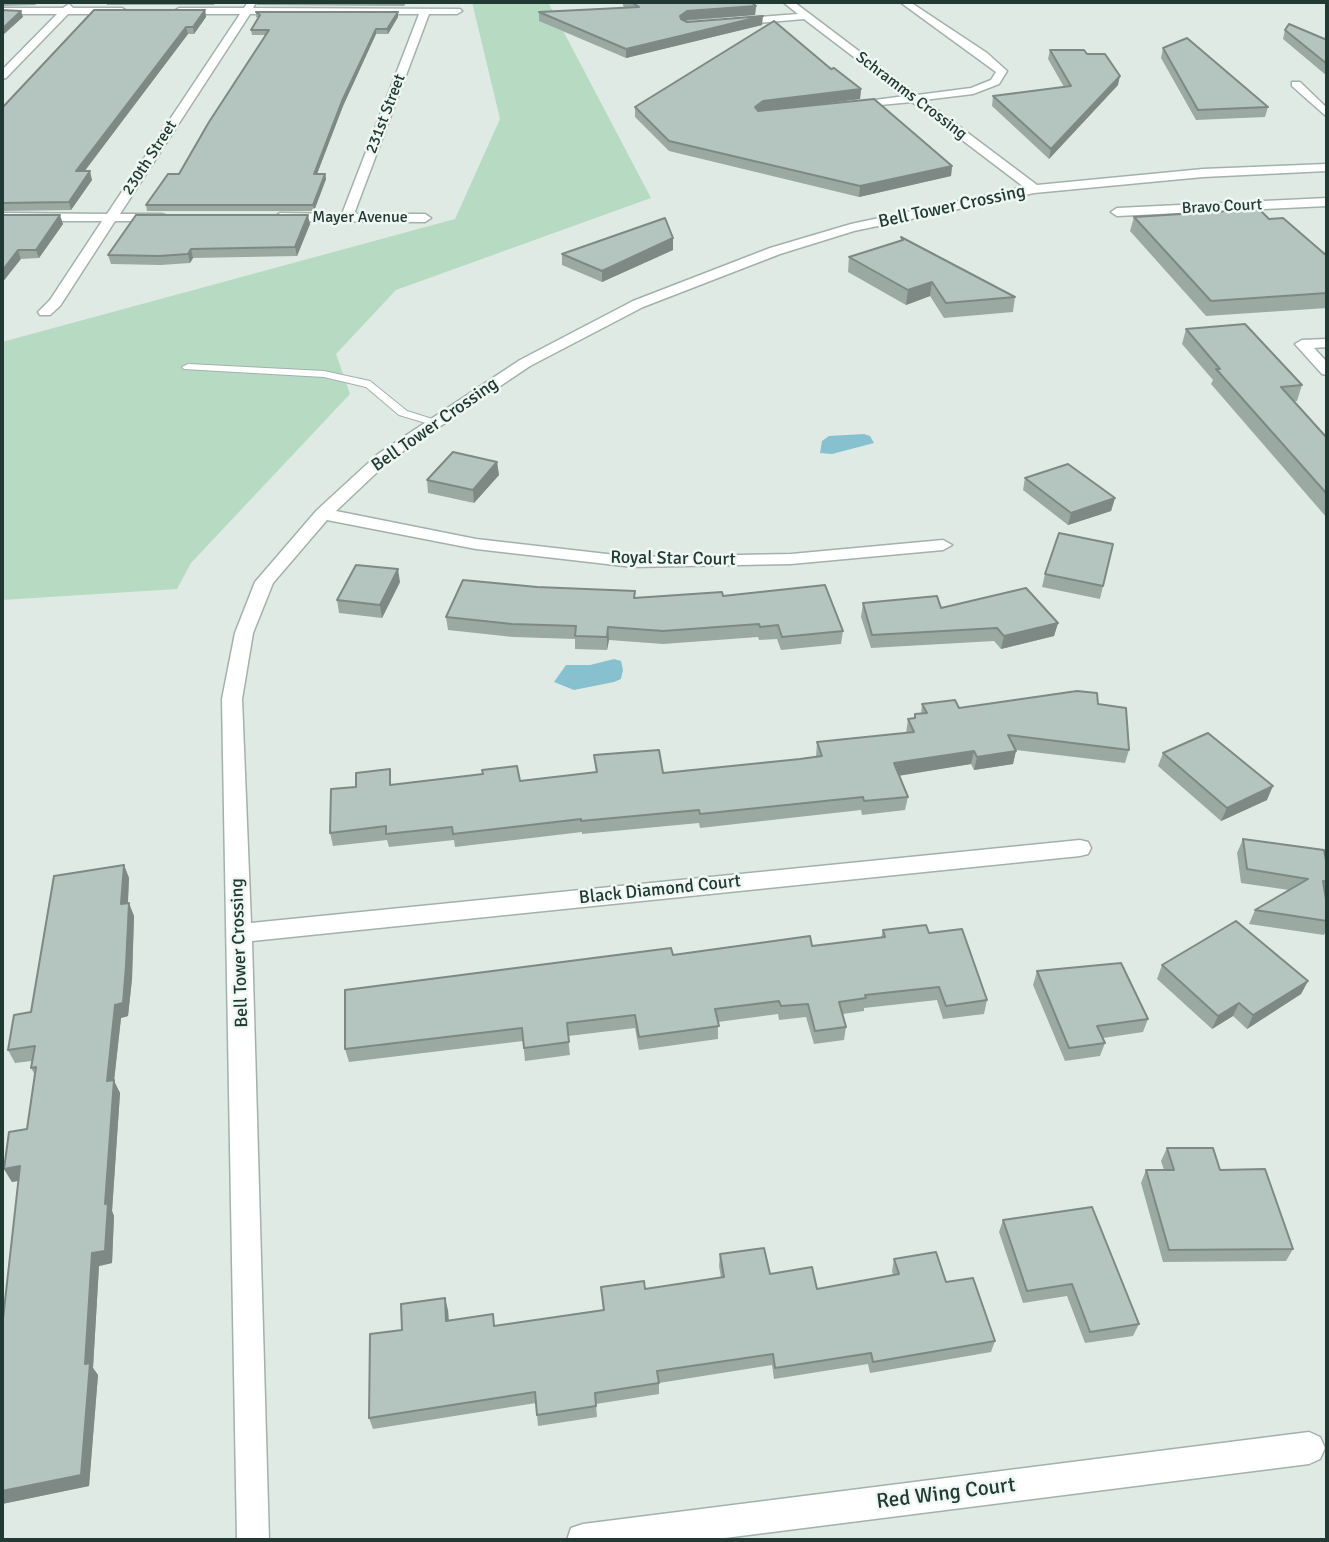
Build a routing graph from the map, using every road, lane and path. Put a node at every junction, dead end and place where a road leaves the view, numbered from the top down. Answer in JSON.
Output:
{"nodes":[{"id":1,"x":74,"y":2,"type":"edge"},
{"id":2,"x":788,"y":2,"type":"edge"},
{"id":3,"x":904,"y":2,"type":"edge"},
{"id":4,"x":250,"y":6,"type":"edge"},
{"id":5,"x":2,"y":11,"type":"edge"},
{"id":6,"x":65,"y":11,"type":"junction"},
{"id":7,"x":136,"y":11,"type":"edge"},
{"id":8,"x":169,"y":11,"type":"edge"},
{"id":9,"x":425,"y":11,"type":"junction"},
{"id":10,"x":457,"y":11,"type":"dead end"},
{"id":11,"x":805,"y":16,"type":"junction"},
{"id":12,"x":721,"y":23,"type":"edge"},
{"id":13,"x":2,"y":76,"type":"edge"},
{"id":14,"x":1296,"y":84,"type":"dead end"},
{"id":15,"x":914,"y":99,"type":"junction"},
{"id":16,"x":835,"y":108,"type":"edge"},
{"id":17,"x":1327,"y":114,"type":"edge"},
{"id":18,"x":1327,"y":168,"type":"edge"},
{"id":19,"x":1034,"y":189,"type":"junction"},
{"id":20,"x":1327,"y":202,"type":"edge"},
{"id":21,"x":1116,"y":212,"type":"dead end"},
{"id":22,"x":2,"y":217,"type":"edge"},
{"id":23,"x":265,"y":217,"type":"edge"},
{"id":24,"x":347,"y":217,"type":"junction"},
{"id":25,"x":110,"y":218,"type":"junction"},
{"id":26,"x":177,"y":218,"type":"edge"},
{"id":27,"x":425,"y":218,"type":"dead end"},
{"id":28,"x":45,"y":312,"type":"dead end"},
{"id":29,"x":1327,"y":342,"type":"edge"},
{"id":30,"x":188,"y":367,"type":"dead end"},
{"id":31,"x":1327,"y":371,"type":"edge"},
{"id":32,"x":436,"y":422,"type":"junction"},
{"id":33,"x":323,"y":513,"type":"junction"},
{"id":34,"x":943,"y":545,"type":"dead end"},
{"id":35,"x":1080,"y":848,"type":"dead end"},
{"id":36,"x":240,"y":933,"type":"junction"},
{"id":37,"x":1310,"y":1448,"type":"dead end"},
{"id":38,"x":253,"y":1540,"type":"edge"},
{"id":39,"x":583,"y":1540,"type":"edge"}],
"edges":[{"from":1,"to":6,"type":"street"},
{"from":2,"to":11,"type":"street","name":"Schramms Crossing"},
{"from":3,"to":15,"type":"street"},
{"from":4,"to":8,"type":"street"},
{"from":4,"to":9,"type":"street"},
{"from":4,"to":25,"type":"street","name":"230th Street"},
{"from":5,"to":6,"type":"street"},
{"from":6,"to":7,"type":"street"},
{"from":6,"to":13,"type":"street"},
{"from":9,"to":10,"type":"street"},
{"from":9,"to":24,"type":"street","name":"231st Street"},
{"from":11,"to":12,"type":"street"},
{"from":11,"to":15,"type":"street","name":"Schramms Crossing"},
{"from":14,"to":17,"type":"street"},
{"from":15,"to":16,"type":"street"},
{"from":15,"to":19,"type":"street","name":"Schramms Crossing"},
{"from":18,"to":19,"type":"street","name":"Bell Tower Crossing"},
{"from":19,"to":32,"type":"street","name":"Bell Tower Crossing"},
{"from":20,"to":21,"type":"street","name":"Bravo Court"},
{"from":22,"to":25,"type":"street"},
{"from":23,"to":24,"type":"street","name":"Mayer Avenue"},
{"from":24,"to":27,"type":"street","name":"Mayer Avenue"},
{"from":25,"to":26,"type":"street"},
{"from":25,"to":28,"type":"street","name":"230th Street"},
{"from":29,"to":31,"type":"street"},
{"from":30,"to":32,"type":"lane"},
{"from":32,"to":33,"type":"street","name":"Bell Tower Crossing"},
{"from":33,"to":34,"type":"street","name":"Royal Star Court"},
{"from":33,"to":36,"type":"street","name":"Bell Tower Crossing"},
{"from":35,"to":36,"type":"street","name":"Black Diamond Court"},
{"from":36,"to":38,"type":"street","name":"Bell Tower Crossing"},
{"from":37,"to":39,"type":"street","name":"Red Wing Court"}]}
